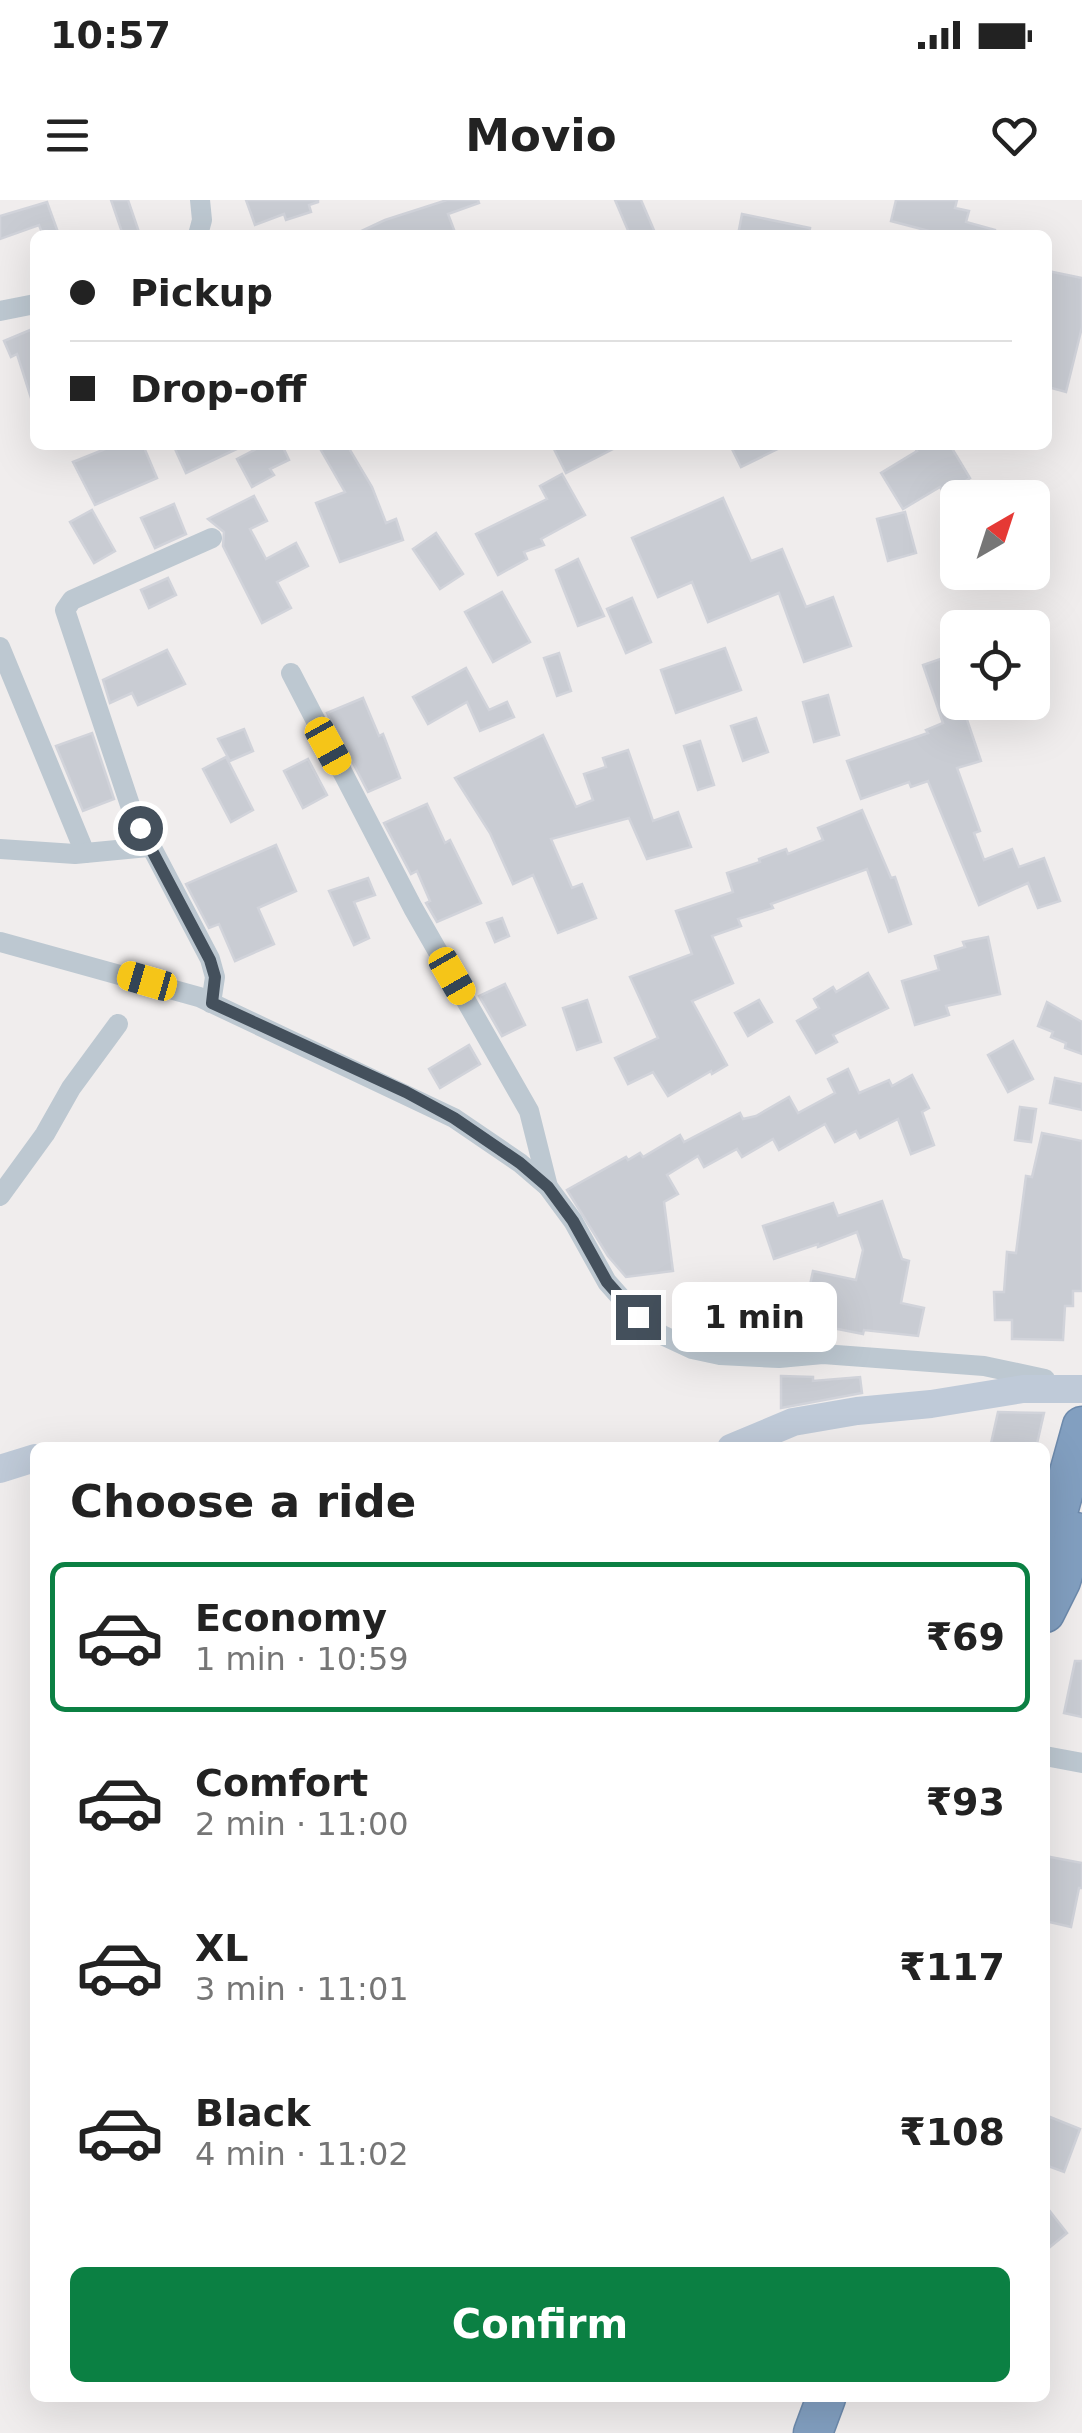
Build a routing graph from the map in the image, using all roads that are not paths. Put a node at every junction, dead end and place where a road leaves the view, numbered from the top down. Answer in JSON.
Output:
{"nodes":[{"id":1,"x":200,"y":200,"type":"edge"},
{"id":2,"x":199,"y":230,"type":"edge"},
{"id":3,"x":30,"y":305,"type":"edge"},
{"id":4,"x":0,"y":312,"type":"edge"},
{"id":5,"x":212,"y":538,"type":"dead end"},
{"id":6,"x":0,"y":647,"type":"edge"},
{"id":7,"x":292,"y":673,"type":"dead end"},
{"id":8,"x":148,"y":847,"type":"junction"},
{"id":9,"x":0,"y":849,"type":"edge"},
{"id":10,"x":85,"y":853,"type":"junction"},
{"id":11,"x":0,"y":942,"type":"edge"},
{"id":12,"x":212,"y":1003,"type":"junction"},
{"id":13,"x":118,"y":1024,"type":"dead end"},
{"id":14,"x":548,"y":1187,"type":"junction"},
{"id":15,"x":0,"y":1196,"type":"edge"},
{"id":16,"x":1082,"y":1379,"type":"edge"},
{"id":17,"x":1082,"y":1389,"type":"edge"},
{"id":18,"x":1082,"y":1426,"type":"edge"},
{"id":19,"x":746,"y":1442,"type":"edge"},
{"id":20,"x":30,"y":1459,"type":"edge"},
{"id":21,"x":0,"y":1468,"type":"edge"},
{"id":22,"x":1082,"y":1510,"type":"edge"},
{"id":23,"x":1050,"y":1541,"type":"edge"},
{"id":24,"x":1050,"y":1602,"type":"edge"},
{"id":25,"x":1050,"y":1757,"type":"edge"},
{"id":26,"x":1082,"y":1763,"type":"edge"},
{"id":27,"x":825,"y":2402,"type":"edge"},
{"id":28,"x":814,"y":2433,"type":"edge"}],
"edges":[{"from":1,"to":2,"type":"street"},
{"from":3,"to":4,"type":"street"},
{"from":5,"to":8,"type":"street"},
{"from":6,"to":10,"type":"street"},
{"from":7,"to":14,"type":"street"},
{"from":8,"to":10,"type":"street"},
{"from":8,"to":12,"type":"street"},
{"from":9,"to":10,"type":"street"},
{"from":11,"to":12,"type":"street"},
{"from":12,"to":14,"type":"street"},
{"from":13,"to":15,"type":"street"},
{"from":14,"to":16,"type":"street"},
{"from":17,"to":19,"type":"street"},
{"from":18,"to":23,"type":"highway"},
{"from":20,"to":21,"type":"street"},
{"from":22,"to":24,"type":"highway"},
{"from":25,"to":26,"type":"street"},
{"from":27,"to":28,"type":"highway"}]}
